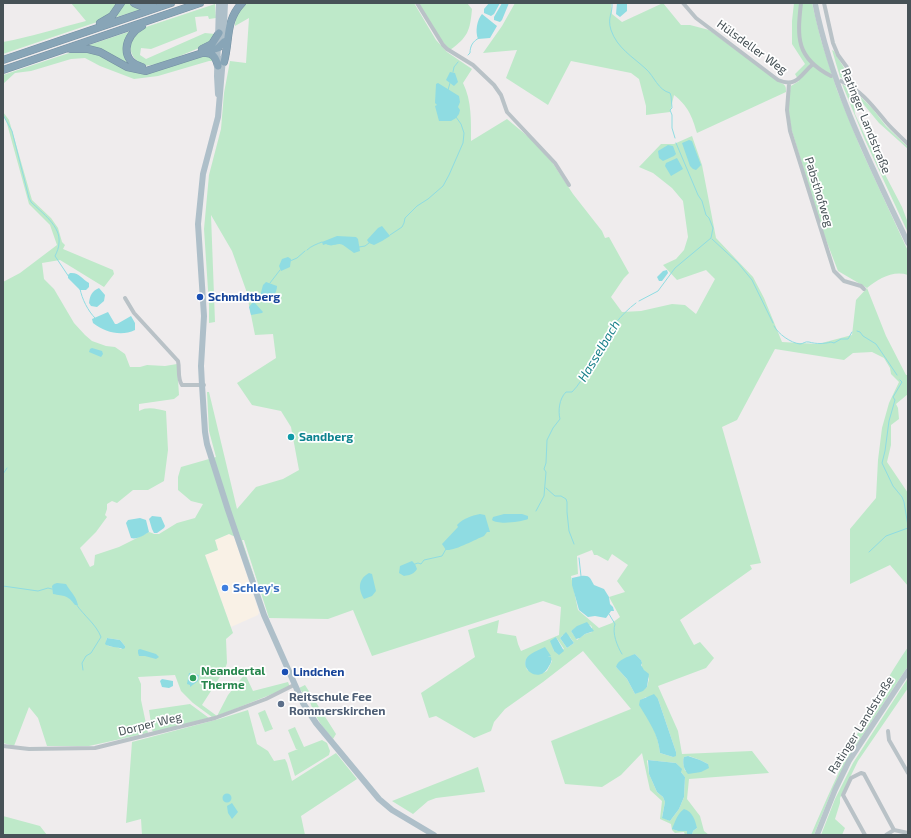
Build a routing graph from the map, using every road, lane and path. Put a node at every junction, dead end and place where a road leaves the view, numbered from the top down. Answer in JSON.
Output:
{"nodes":[{"id":1,"x":121,"y":3,"type":"edge"},
{"id":2,"x":134,"y":3,"type":"edge"},
{"id":3,"x":200,"y":3,"type":"edge"},
{"id":4,"x":219,"y":3,"type":"edge"},
{"id":5,"x":225,"y":3,"type":"edge"},
{"id":6,"x":242,"y":3,"type":"edge"},
{"id":7,"x":417,"y":3,"type":"edge"},
{"id":8,"x":683,"y":3,"type":"edge"},
{"id":9,"x":800,"y":3,"type":"edge"},
{"id":10,"x":815,"y":3,"type":"edge"},
{"id":11,"x":824,"y":3,"type":"edge"},
{"id":12,"x":168,"y":4,"type":"edge"},
{"id":13,"x":167,"y":14,"type":"junction"},
{"id":14,"x":219,"y":33,"type":"junction"},
{"id":15,"x":76,"y":36,"type":"junction"},
{"id":16,"x":224,"y":42,"type":"junction"},
{"id":17,"x":218,"y":48,"type":"junction"},
{"id":18,"x":63,"y":50,"type":"junction"},
{"id":19,"x":204,"y":53,"type":"junction"},
{"id":20,"x":3,"y":60,"type":"edge"},
{"id":21,"x":221,"y":64,"type":"junction"},
{"id":22,"x":813,"y":64,"type":"junction"},
{"id":23,"x":3,"y":70,"type":"edge"},
{"id":24,"x":831,"y":76,"type":"dead end"},
{"id":25,"x":841,"y":81,"type":"dead end"},
{"id":26,"x":789,"y":84,"type":"junction"},
{"id":27,"x":848,"y":84,"type":"junction"},
{"id":28,"x":908,"y":144,"type":"edge"},
{"id":29,"x":569,"y":185,"type":"dead end"},
{"id":30,"x":908,"y":243,"type":"edge"},
{"id":31,"x":864,"y":289,"type":"dead end"},
{"id":32,"x":125,"y":298,"type":"dead end"},
{"id":33,"x":203,"y":385,"type":"junction"},
{"id":34,"x":908,"y":671,"type":"edge"},
{"id":35,"x":294,"y":685,"type":"junction"},
{"id":36,"x":888,"y":731,"type":"dead end"},
{"id":37,"x":3,"y":746,"type":"edge"},
{"id":38,"x":908,"y":773,"type":"edge"},
{"id":39,"x":894,"y":830,"type":"junction"},
{"id":40,"x":908,"y":833,"type":"edge"},
{"id":41,"x":434,"y":835,"type":"edge"},
{"id":42,"x":817,"y":835,"type":"edge"},
{"id":43,"x":865,"y":835,"type":"edge"},
{"id":44,"x":886,"y":835,"type":"edge"}],
"edges":[{"from":1,"to":15,"type":"highway"},
{"from":2,"to":12,"type":"highway"},
{"from":3,"to":13,"type":"highway"},
{"from":4,"to":14,"type":"main road"},
{"from":5,"to":16,"type":"main road"},
{"from":6,"to":21,"type":"highway"},
{"from":7,"to":29,"type":"street"},
{"from":8,"to":26,"type":"street","name":"Hülsdeller Weg"},
{"from":9,"to":22,"type":"street","name":"Ratinger Landstraße"},
{"from":10,"to":30,"type":"main road","name":"Ratinger Landstraße"},
{"from":11,"to":27,"type":"street","name":"Ratinger Landstraße"},
{"from":12,"to":15,"type":"highway"},
{"from":13,"to":14,"type":"highway"},
{"from":13,"to":18,"type":"highway"},
{"from":14,"to":17,"type":"main road"},
{"from":15,"to":20,"type":"highway"},
{"from":16,"to":17,"type":"highway"},
{"from":16,"to":21,"type":"main road"},
{"from":17,"to":19,"type":"highway"},
{"from":17,"to":21,"type":"main road"},
{"from":18,"to":19,"type":"highway"},
{"from":18,"to":23,"type":"highway"},
{"from":19,"to":21,"type":"highway"},
{"from":21,"to":33,"type":"main road"},
{"from":22,"to":24,"type":"street","name":"Ratinger Landstraße"},
{"from":22,"to":26,"type":"street","name":"Hülsdeller Weg"},
{"from":25,"to":27,"type":"street","name":"Ratinger Landstraße"},
{"from":26,"to":31,"type":"street","name":"Pabsthofweg"},
{"from":27,"to":28,"type":"street","name":"Ratinger Landstraße"},
{"from":32,"to":33,"type":"street"},
{"from":33,"to":35,"type":"main road"},
{"from":34,"to":42,"type":"main road","name":"Ratinger Landstraße"},
{"from":35,"to":37,"type":"street","name":"Dorper Weg"},
{"from":35,"to":41,"type":"main road"},
{"from":36,"to":38,"type":"street"},
{"from":39,"to":40,"type":"street"},
{"from":39,"to":43,"type":"street"},
{"from":39,"to":44,"type":"street"}]}
